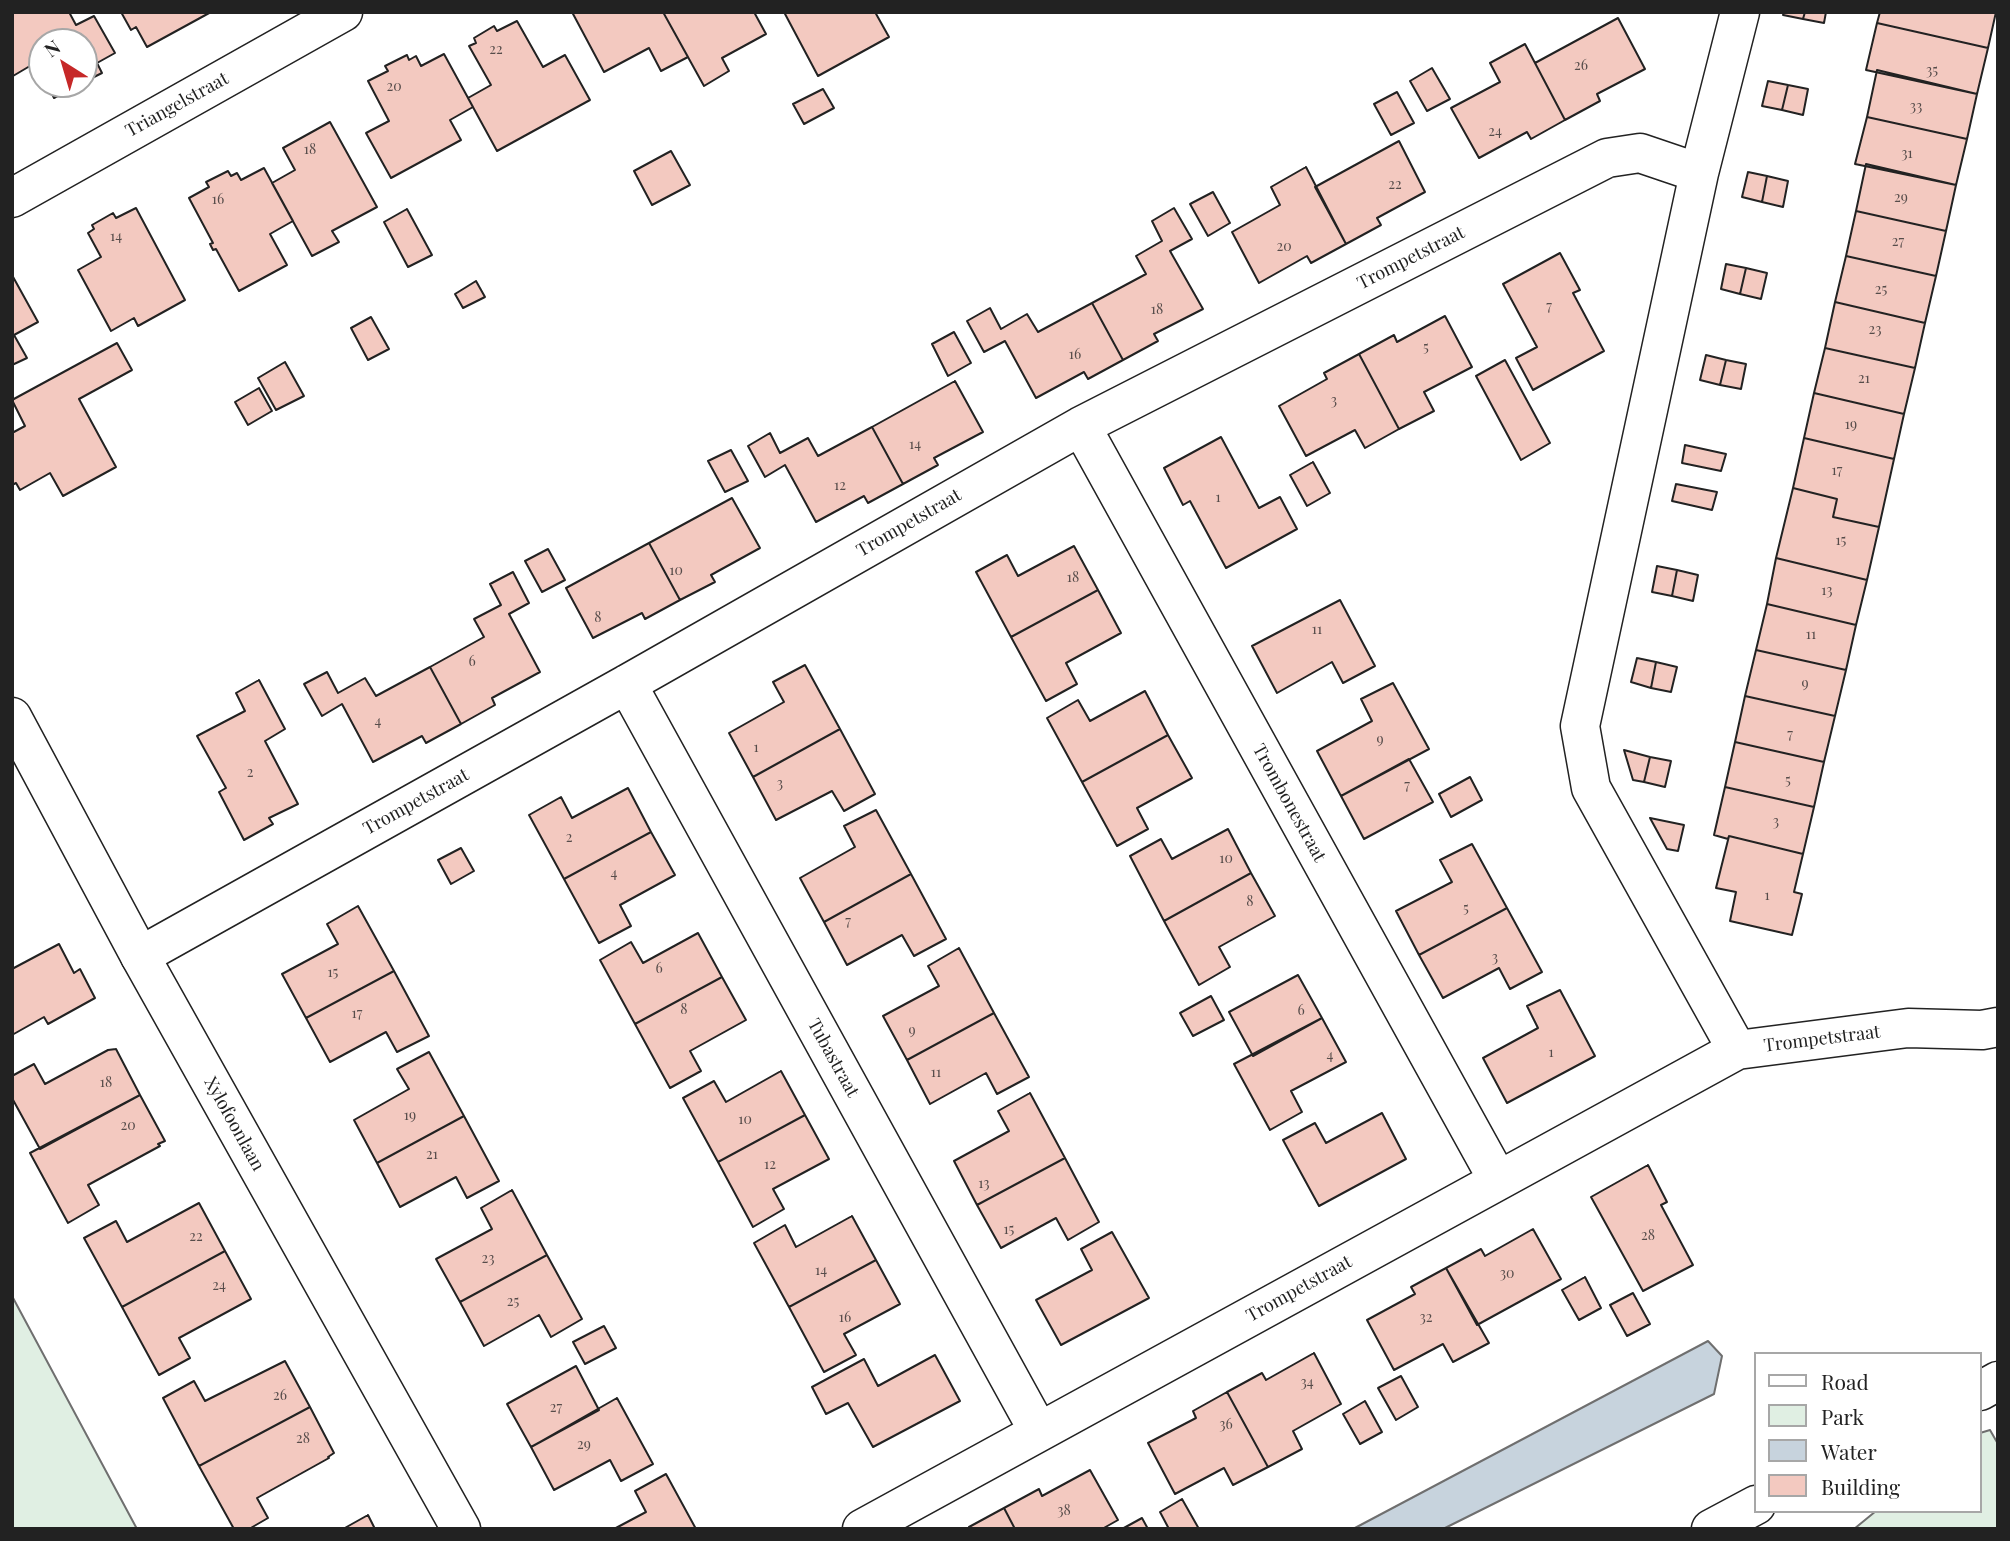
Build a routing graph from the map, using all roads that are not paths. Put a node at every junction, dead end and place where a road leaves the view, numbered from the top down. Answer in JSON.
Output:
{"nodes":[{"id":1,"x":342,"y":12,"type":"edge"},
{"id":2,"x":1741,"y":12,"type":"edge"},
{"id":3,"x":1699,"y":173,"type":"junction"},
{"id":4,"x":12,"y":198,"type":"edge"},
{"id":5,"x":1081,"y":426,"type":"junction"},
{"id":6,"x":628,"y":684,"type":"junction"},
{"id":7,"x":12,"y":717,"type":"edge"},
{"id":8,"x":140,"y":956,"type":"junction"},
{"id":9,"x":1998,"y":1027,"type":"edge"},
{"id":10,"x":1737,"y":1050,"type":"junction"},
{"id":11,"x":1498,"y":1180,"type":"junction"},
{"id":12,"x":1998,"y":1381,"type":"edge"},
{"id":13,"x":1982,"y":1390,"type":"edge"},
{"id":14,"x":1039,"y":1432,"type":"junction"},
{"id":15,"x":1755,"y":1505,"type":"edge"},
{"id":16,"x":461,"y":1529,"type":"edge"},
{"id":17,"x":862,"y":1529,"type":"edge"},
{"id":18,"x":1712,"y":1529,"type":"edge"}],
"edges":[{"from":1,"to":4,"type":"street","name":"Triangelstraat"},
{"from":2,"to":3,"type":"street"},
{"from":3,"to":5,"type":"street","name":"Trompetstraat"},
{"from":3,"to":10,"type":"street"},
{"from":5,"to":6,"type":"street","name":"Trompetstraat"},
{"from":5,"to":11,"type":"street","name":"Trombonestraat"},
{"from":6,"to":8,"type":"street","name":"Trompetstraat"},
{"from":6,"to":14,"type":"street","name":"Tubastraat"},
{"from":7,"to":8,"type":"street","name":"Xylofoonlaan"},
{"from":8,"to":16,"type":"street","name":"Xylofoonlaan"},
{"from":9,"to":10,"type":"street","name":"Trompetstraat"},
{"from":10,"to":11,"type":"street","name":"Trompetstraat"},
{"from":11,"to":14,"type":"street","name":"Trompetstraat"},
{"from":12,"to":13,"type":"street"},
{"from":14,"to":17,"type":"street","name":"Trompetstraat"},
{"from":15,"to":18,"type":"street"}]}
